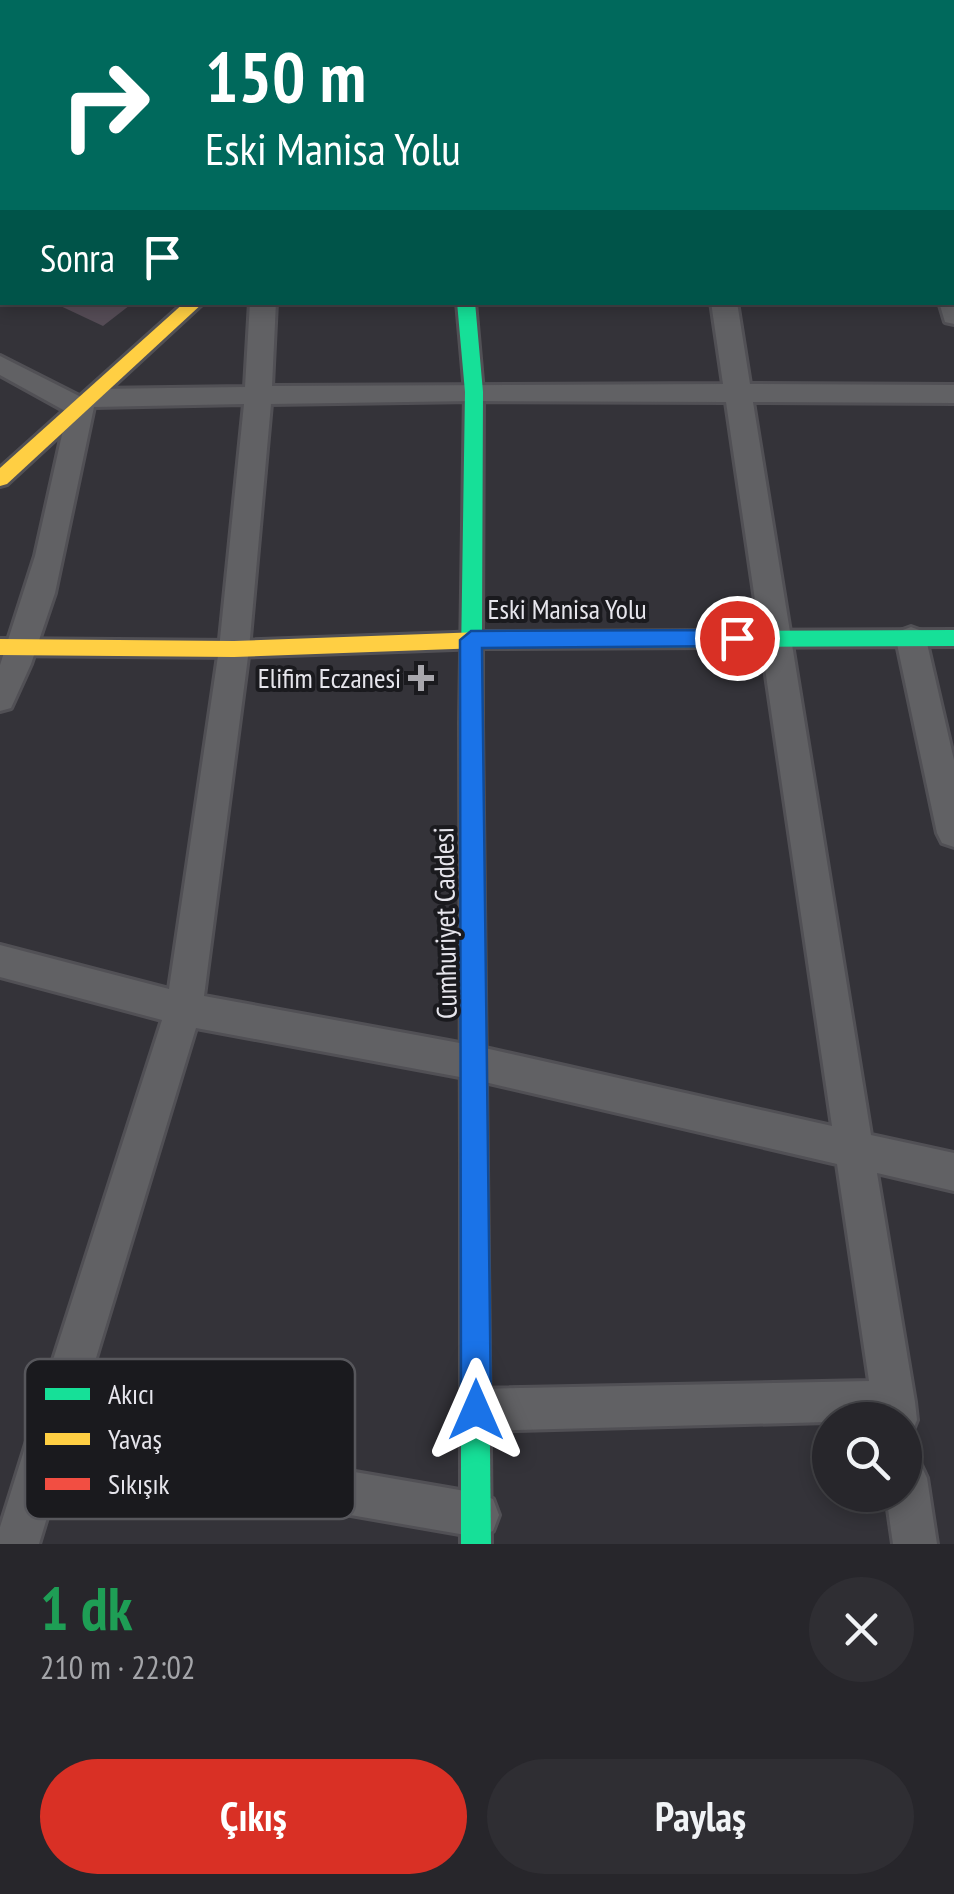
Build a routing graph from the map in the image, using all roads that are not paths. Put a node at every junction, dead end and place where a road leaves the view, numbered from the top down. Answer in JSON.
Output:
{"nodes":[{"id":1,"x":193,"y":305,"type":"edge"},
{"id":2,"x":263,"y":305,"type":"edge"},
{"id":3,"x":466,"y":305,"type":"edge"},
{"id":4,"x":724,"y":305,"type":"edge"},
{"id":5,"x":0,"y":364,"type":"edge"},
{"id":6,"x":474,"y":392,"type":"junction"},
{"id":7,"x":954,"y":394,"type":"edge"},
{"id":8,"x":736,"y":395,"type":"junction"},
{"id":9,"x":258,"y":397,"type":"junction"},
{"id":10,"x":87,"y":403,"type":"junction"},
{"id":11,"x":0,"y":480,"type":"edge"},
{"id":12,"x":774,"y":638,"type":"junction"},
{"id":13,"x":911,"y":638,"type":"junction"},
{"id":14,"x":954,"y":638,"type":"edge"},
{"id":15,"x":471,"y":640,"type":"junction"},
{"id":16,"x":13,"y":647,"type":"edge"},
{"id":17,"x":234,"y":649,"type":"junction"},
{"id":18,"x":0,"y":699,"type":"edge"},
{"id":19,"x":954,"y":833,"type":"edge"},
{"id":20,"x":0,"y":961,"type":"edge"},
{"id":21,"x":184,"y":1009,"type":"junction"},
{"id":22,"x":476,"y":1063,"type":"junction"},
{"id":23,"x":854,"y":1151,"type":"junction"},
{"id":24,"x":954,"y":1172,"type":"edge"},
{"id":25,"x":74,"y":1359,"type":"edge"},
{"id":26,"x":894,"y":1402,"type":"edge"},
{"id":27,"x":476,"y":1410,"type":"junction"},
{"id":28,"x":812,"y":1411,"type":"edge"},
{"id":29,"x":355,"y":1504,"type":"edge"},
{"id":30,"x":910,"y":1512,"type":"edge"},
{"id":31,"x":25,"y":1517,"type":"edge"},
{"id":32,"x":476,"y":1529,"type":"edge"},
{"id":33,"x":17,"y":1544,"type":"edge"},
{"id":34,"x":915,"y":1544,"type":"edge"}],
"edges":[{"from":1,"to":10,"type":"main road"},
{"from":2,"to":9,"type":"street"},
{"from":3,"to":6,"type":"main road","name":"Cumhuriyet Caddesi"},
{"from":4,"to":8,"type":"street"},
{"from":5,"to":10,"type":"street"},
{"from":6,"to":8,"type":"street"},
{"from":6,"to":9,"type":"street"},
{"from":6,"to":15,"type":"main road","name":"Cumhuriyet Caddesi"},
{"from":7,"to":8,"type":"street"},
{"from":8,"to":12,"type":"street"},
{"from":9,"to":10,"type":"street"},
{"from":9,"to":17,"type":"street"},
{"from":10,"to":11,"type":"main road"},
{"from":10,"to":16,"type":"street"},
{"from":12,"to":13,"type":"main road","name":"Eski Manisa Yolu"},
{"from":12,"to":15,"type":"main road","name":"Eski Manisa Yolu"},
{"from":12,"to":23,"type":"street"},
{"from":13,"to":14,"type":"main road","name":"Eski Manisa Yolu"},
{"from":13,"to":19,"type":"street"},
{"from":15,"to":17,"type":"main road","name":"Eski Manisa Yolu"},
{"from":15,"to":22,"type":"main road","name":"Cumhuriyet Caddesi"},
{"from":16,"to":17,"type":"main road","name":"Eski Manisa Yolu"},
{"from":16,"to":18,"type":"street"},
{"from":17,"to":21,"type":"street"},
{"from":20,"to":21,"type":"street"},
{"from":21,"to":22,"type":"street"},
{"from":21,"to":25,"type":"street"},
{"from":22,"to":23,"type":"street"},
{"from":22,"to":27,"type":"main road","name":"Cumhuriyet Caddesi"},
{"from":23,"to":24,"type":"street"},
{"from":23,"to":26,"type":"street"},
{"from":27,"to":28,"type":"street"},
{"from":27,"to":32,"type":"main road","name":"Cumhuriyet Caddesi"},
{"from":29,"to":32,"type":"street"},
{"from":30,"to":34,"type":"street"},
{"from":31,"to":33,"type":"street"}]}
